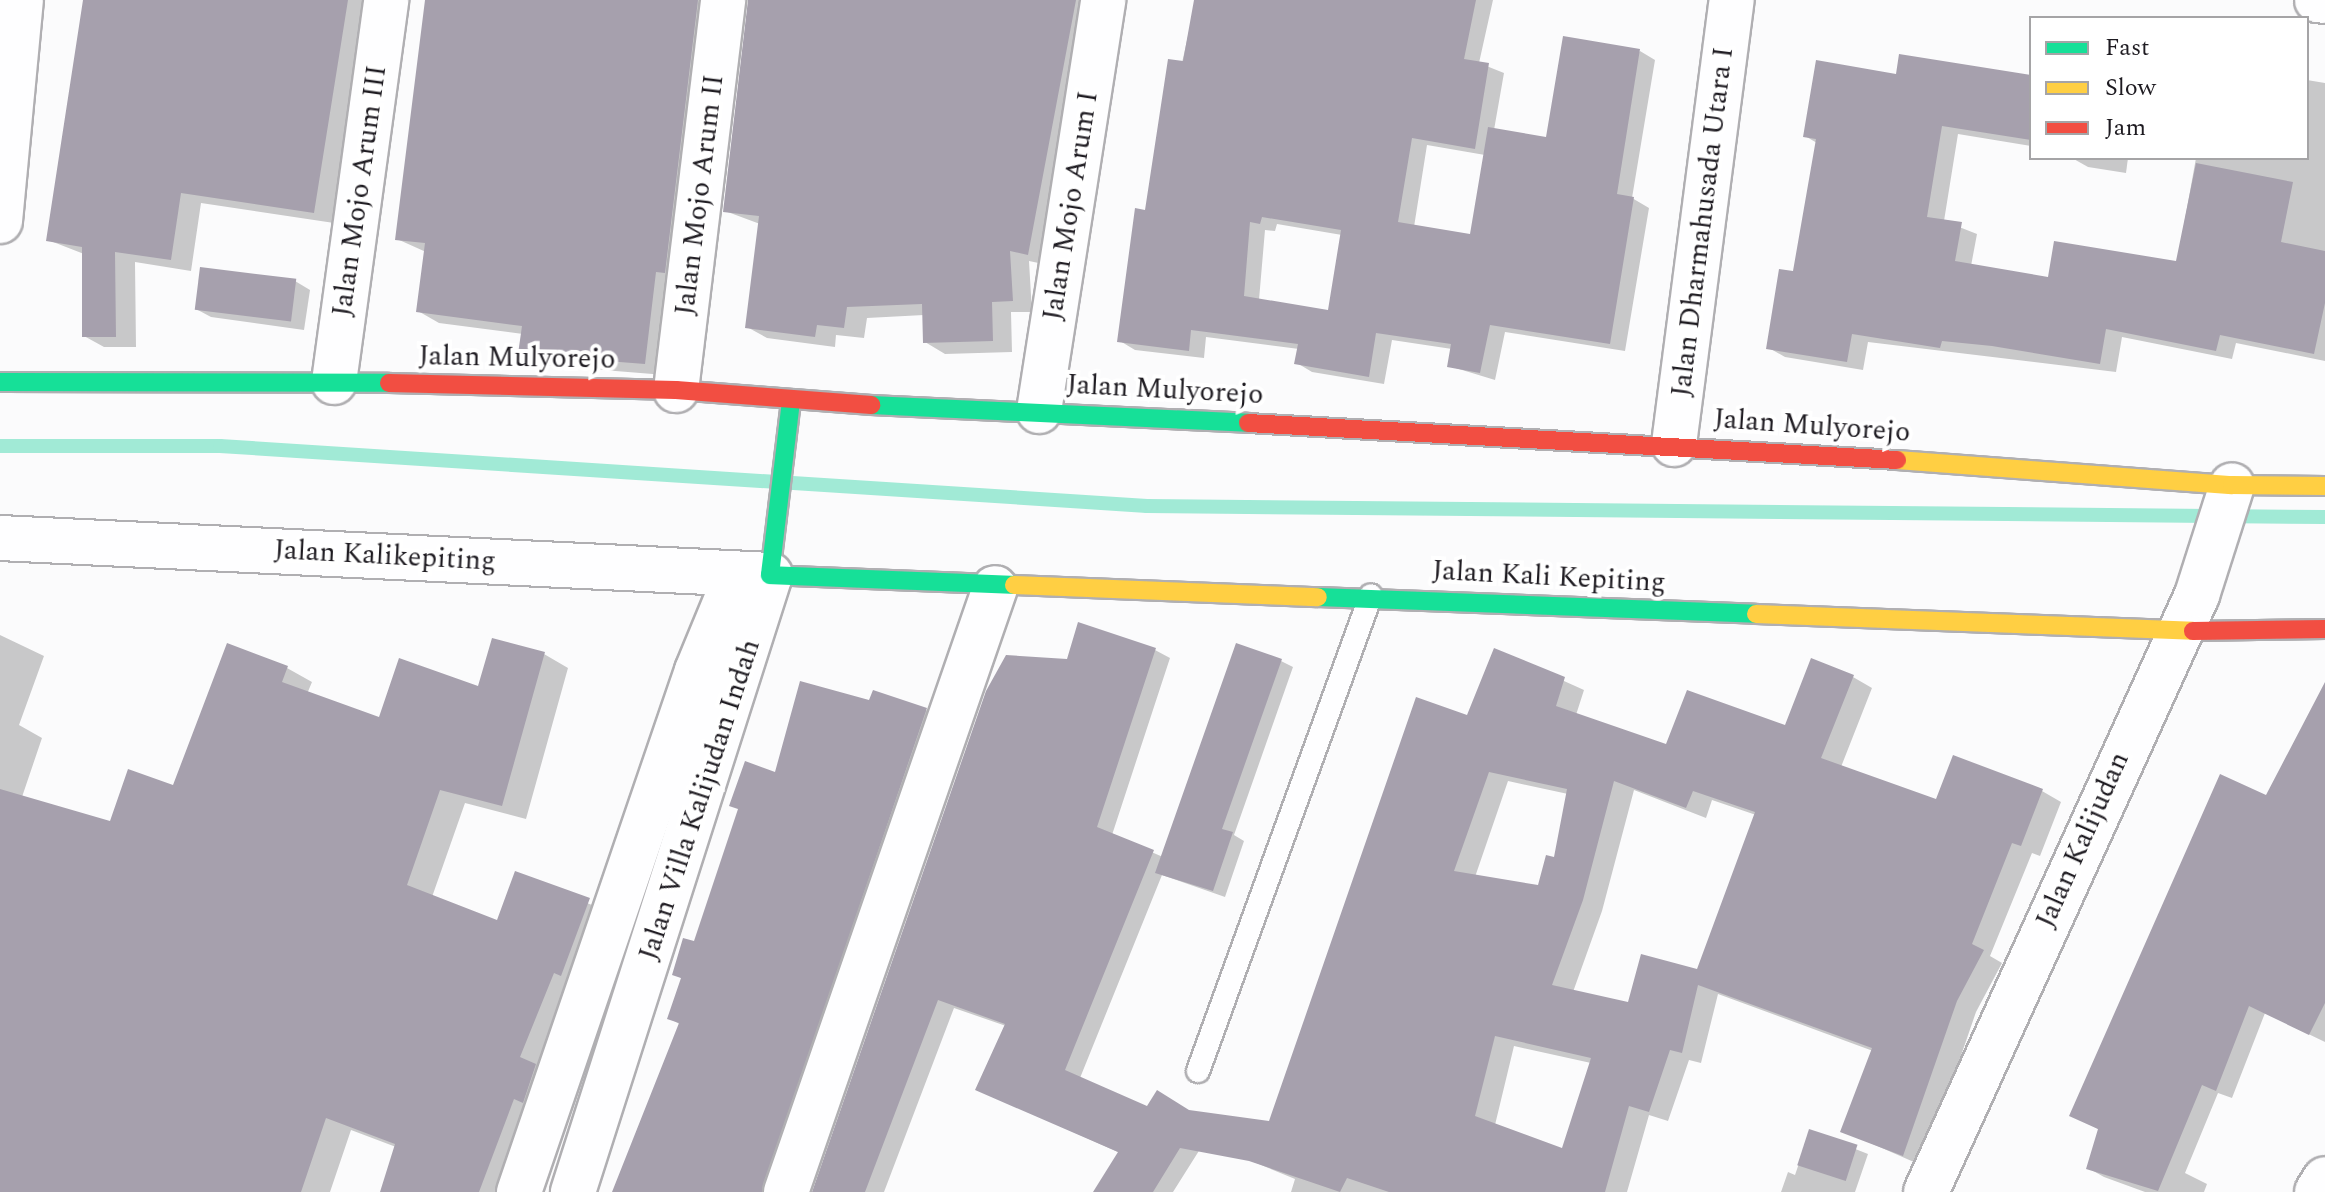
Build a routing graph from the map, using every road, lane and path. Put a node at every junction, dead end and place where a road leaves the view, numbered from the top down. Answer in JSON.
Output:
{"nodes":[{"id":1,"x":21,"y":0,"type":"edge"},
{"id":2,"x":386,"y":0,"type":"edge"},
{"id":3,"x":723,"y":0,"type":"edge"},
{"id":4,"x":1103,"y":0,"type":"edge"},
{"id":5,"x":1732,"y":0,"type":"edge"},
{"id":6,"x":2317,"y":0,"type":"edge"},
{"id":7,"x":2325,"y":1,"type":"edge"},
{"id":8,"x":0,"y":221,"type":"edge"},
{"id":9,"x":0,"y":382,"type":"edge"},
{"id":10,"x":334,"y":382,"type":"junction"},
{"id":11,"x":676,"y":390,"type":"junction"},
{"id":12,"x":791,"y":401,"type":"junction"},
{"id":13,"x":1039,"y":411,"type":"junction"},
{"id":14,"x":1674,"y":444,"type":"junction"},
{"id":15,"x":2325,"y":486,"type":"edge"},
{"id":16,"x":2230,"y":492,"type":"junction"},
{"id":17,"x":0,"y":538,"type":"edge"},
{"id":18,"x":760,"y":562,"type":"junction"},
{"id":19,"x":995,"y":588,"type":"junction"},
{"id":20,"x":1371,"y":595,"type":"junction"},
{"id":21,"x":2187,"y":613,"type":"junction"},
{"id":22,"x":2325,"y":629,"type":"edge"},
{"id":23,"x":1198,"y":1071,"type":"dead end"},
{"id":24,"x":2325,"y":1179,"type":"edge"},
{"id":25,"x":519,"y":1192,"type":"edge"},
{"id":26,"x":573,"y":1192,"type":"edge"},
{"id":27,"x":786,"y":1192,"type":"edge"},
{"id":28,"x":1926,"y":1192,"type":"edge"},
{"id":29,"x":2317,"y":1192,"type":"edge"}],
"edges":[{"from":1,"to":8,"type":"street"},
{"from":2,"to":10,"type":"street","name":"Jalan Mojo Arum III"},
{"from":3,"to":11,"type":"street","name":"Jalan Mojo Arum II"},
{"from":4,"to":13,"type":"street","name":"Jalan Mojo Arum I"},
{"from":5,"to":14,"type":"street","name":"Jalan Dharmahusada Utara I"},
{"from":6,"to":7,"type":"street"},
{"from":9,"to":10,"type":"main road","name":"Jalan Mulyorejo"},
{"from":10,"to":11,"type":"main road","name":"Jalan Mulyorejo"},
{"from":11,"to":12,"type":"main road","name":"Jalan Mulyorejo"},
{"from":12,"to":13,"type":"main road","name":"Jalan Mulyorejo"},
{"from":12,"to":18,"type":"main road","name":"Jalan Villa Kalijudan Indah"},
{"from":13,"to":14,"type":"main road","name":"Jalan Mulyorejo"},
{"from":14,"to":16,"type":"main road","name":"Jalan Mulyorejo"},
{"from":15,"to":16,"type":"main road","name":"Jalan Mulyorejo"},
{"from":16,"to":21,"type":"street","name":"Jalan Kalijudan"},
{"from":17,"to":18,"type":"street","name":"Jalan Kalikepiting"},
{"from":18,"to":19,"type":"main road","name":"Jalan Kali Kepiting"},
{"from":18,"to":25,"type":"street","name":"Jalan Villa Kalijudan Indah"},
{"from":18,"to":26,"type":"street","name":"Jalan Villa Kalijudan Indah"},
{"from":19,"to":20,"type":"main road","name":"Jalan Kali Kepiting"},
{"from":19,"to":27,"type":"street"},
{"from":20,"to":21,"type":"main road","name":"Jalan Kali Kepiting"},
{"from":20,"to":23,"type":"lane"},
{"from":21,"to":22,"type":"main road","name":"Jalan Kali Kepiting"},
{"from":21,"to":28,"type":"street","name":"Jalan Kalijudan"},
{"from":24,"to":29,"type":"street"}]}
